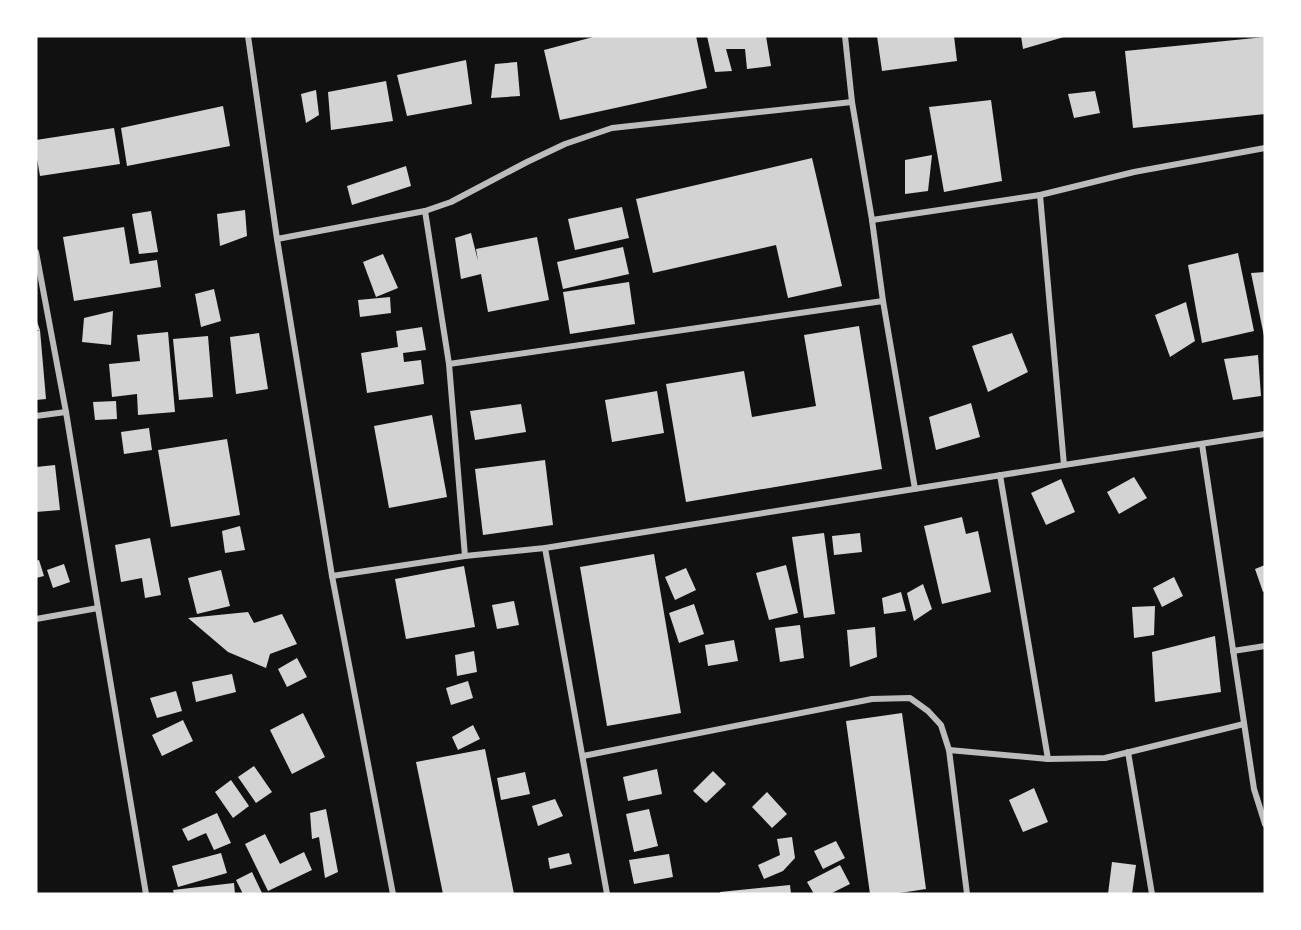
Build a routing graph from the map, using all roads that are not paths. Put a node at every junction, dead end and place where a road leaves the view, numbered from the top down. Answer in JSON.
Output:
{"nodes":[{"id":1,"x":248,"y":36,"type":"edge"},
{"id":2,"x":845,"y":36,"type":"edge"},
{"id":3,"x":852,"y":102,"type":"junction"},
{"id":4,"x":1265,"y":148,"type":"edge"},
{"id":5,"x":1040,"y":195,"type":"junction"},
{"id":6,"x":425,"y":211,"type":"junction"},
{"id":7,"x":872,"y":220,"type":"junction"},
{"id":8,"x":277,"y":239,"type":"junction"},
{"id":9,"x":36,"y":252,"type":"edge"},
{"id":10,"x":883,"y":301,"type":"junction"},
{"id":11,"x":448,"y":364,"type":"junction"},
{"id":12,"x":66,"y":412,"type":"junction"},
{"id":13,"x":36,"y":416,"type":"edge"},
{"id":14,"x":1265,"y":434,"type":"edge"},
{"id":15,"x":1202,"y":444,"type":"junction"},
{"id":16,"x":1064,"y":465,"type":"junction"},
{"id":17,"x":1000,"y":475,"type":"junction"},
{"id":18,"x":915,"y":489,"type":"junction"},
{"id":19,"x":545,"y":548,"type":"junction"},
{"id":20,"x":465,"y":556,"type":"junction"},
{"id":21,"x":332,"y":576,"type":"junction"},
{"id":22,"x":98,"y":608,"type":"junction"},
{"id":23,"x":36,"y":619,"type":"edge"},
{"id":24,"x":1265,"y":646,"type":"edge"},
{"id":25,"x":1233,"y":651,"type":"junction"},
{"id":26,"x":1244,"y":724,"type":"junction"},
{"id":27,"x":949,"y":750,"type":"junction"},
{"id":28,"x":1128,"y":752,"type":"junction"},
{"id":29,"x":583,"y":756,"type":"junction"},
{"id":30,"x":1048,"y":759,"type":"junction"},
{"id":31,"x":1265,"y":824,"type":"edge"},
{"id":32,"x":146,"y":894,"type":"edge"},
{"id":33,"x":393,"y":894,"type":"edge"},
{"id":34,"x":607,"y":894,"type":"edge"},
{"id":35,"x":968,"y":894,"type":"edge"},
{"id":36,"x":1152,"y":894,"type":"edge"}],
"edges":[{"from":1,"to":8,"type":"street"},
{"from":2,"to":3,"type":"street"},
{"from":3,"to":6,"type":"street"},
{"from":3,"to":7,"type":"street"},
{"from":4,"to":5,"type":"street"},
{"from":5,"to":7,"type":"street"},
{"from":5,"to":16,"type":"street"},
{"from":6,"to":8,"type":"street"},
{"from":6,"to":11,"type":"street"},
{"from":7,"to":10,"type":"street"},
{"from":8,"to":21,"type":"street"},
{"from":9,"to":12,"type":"street"},
{"from":10,"to":11,"type":"street"},
{"from":10,"to":18,"type":"street"},
{"from":11,"to":20,"type":"street"},
{"from":12,"to":13,"type":"street"},
{"from":12,"to":22,"type":"street"},
{"from":14,"to":15,"type":"street"},
{"from":15,"to":16,"type":"street"},
{"from":15,"to":25,"type":"street"},
{"from":16,"to":17,"type":"street"},
{"from":17,"to":18,"type":"street"},
{"from":17,"to":30,"type":"street"},
{"from":18,"to":19,"type":"street"},
{"from":19,"to":20,"type":"street"},
{"from":19,"to":29,"type":"street"},
{"from":20,"to":21,"type":"street"},
{"from":21,"to":33,"type":"street"},
{"from":22,"to":23,"type":"street"},
{"from":22,"to":32,"type":"street"},
{"from":24,"to":25,"type":"street"},
{"from":25,"to":26,"type":"street"},
{"from":26,"to":28,"type":"street"},
{"from":26,"to":31,"type":"street"},
{"from":27,"to":29,"type":"street"},
{"from":27,"to":30,"type":"street"},
{"from":27,"to":35,"type":"street"},
{"from":28,"to":30,"type":"street"},
{"from":28,"to":36,"type":"street"},
{"from":29,"to":34,"type":"street"}]}
